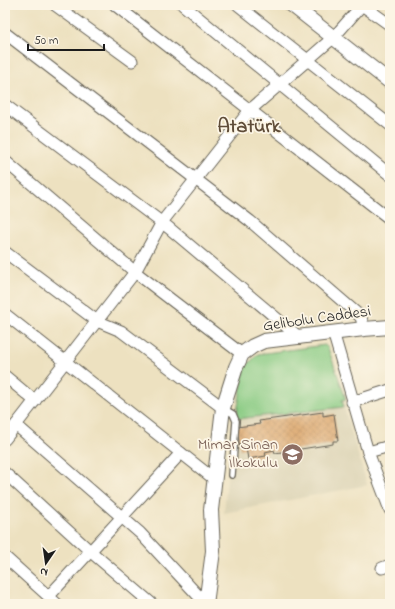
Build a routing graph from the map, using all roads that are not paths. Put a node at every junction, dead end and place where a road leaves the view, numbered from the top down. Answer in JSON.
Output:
{"nodes":[{"id":1,"x":56,"y":5,"type":"edge"},
{"id":2,"x":115,"y":5,"type":"edge"},
{"id":3,"x":183,"y":5,"type":"edge"},
{"id":4,"x":238,"y":5,"type":"edge"},
{"id":5,"x":292,"y":5,"type":"edge"},
{"id":6,"x":362,"y":5,"type":"edge"},
{"id":7,"x":390,"y":25,"type":"edge"},
{"id":8,"x":5,"y":33,"type":"edge"},
{"id":9,"x":334,"y":37,"type":"junction"},
{"id":10,"x":308,"y":60,"type":"junction"},
{"id":11,"x":132,"y":61,"type":"dead end"},
{"id":12,"x":390,"y":82,"type":"edge"},
{"id":13,"x":280,"y":85,"type":"junction"},
{"id":14,"x":5,"y":105,"type":"edge"},
{"id":15,"x":250,"y":110,"type":"junction"},
{"id":16,"x":390,"y":125,"type":"edge"},
{"id":17,"x":5,"y":161,"type":"edge"},
{"id":18,"x":390,"y":175,"type":"edge"},
{"id":19,"x":196,"y":178,"type":"junction"},
{"id":20,"x":390,"y":219,"type":"edge"},
{"id":21,"x":162,"y":222,"type":"junction"},
{"id":22,"x":5,"y":252,"type":"edge"},
{"id":23,"x":135,"y":272,"type":"junction"},
{"id":24,"x":5,"y":314,"type":"edge"},
{"id":25,"x":97,"y":321,"type":"junction"},
{"id":26,"x":390,"y":327,"type":"edge"},
{"id":27,"x":364,"y":329,"type":"junction"},
{"id":28,"x":333,"y":332,"type":"junction"},
{"id":29,"x":300,"y":338,"type":"junction"},
{"id":30,"x":242,"y":354,"type":"junction"},
{"id":31,"x":66,"y":361,"type":"junction"},
{"id":32,"x":5,"y":376,"type":"edge"},
{"id":33,"x":390,"y":390,"type":"edge"},
{"id":34,"x":35,"y":401,"type":"junction"},
{"id":35,"x":352,"y":402,"type":"junction"},
{"id":36,"x":223,"y":408,"type":"junction"},
{"id":37,"x":16,"y":425,"type":"junction"},
{"id":38,"x":5,"y":439,"type":"edge"},
{"id":39,"x":390,"y":446,"type":"edge"},
{"id":40,"x":368,"y":452,"type":"junction"},
{"id":41,"x":182,"y":453,"type":"junction"},
{"id":42,"x":5,"y":472,"type":"edge"},
{"id":43,"x":232,"y":475,"type":"dead end"},
{"id":44,"x":214,"y":479,"type":"junction"},
{"id":45,"x":389,"y":505,"type":"edge"},
{"id":46,"x":122,"y":517,"type":"junction"},
{"id":47,"x":90,"y":551,"type":"junction"},
{"id":48,"x":5,"y":557,"type":"edge"},
{"id":49,"x":53,"y":600,"type":"edge"},
{"id":50,"x":152,"y":604,"type":"edge"},
{"id":51,"x":206,"y":604,"type":"edge"}],
"edges":[{"from":1,"to":11,"type":"street"},
{"from":2,"to":15,"type":"street"},
{"from":3,"to":13,"type":"street"},
{"from":4,"to":10,"type":"street"},
{"from":5,"to":9,"type":"street"},
{"from":6,"to":7,"type":"street"},
{"from":6,"to":9,"type":"street"},
{"from":8,"to":19,"type":"street"},
{"from":9,"to":10,"type":"street"},
{"from":9,"to":12,"type":"street"},
{"from":10,"to":13,"type":"street"},
{"from":10,"to":16,"type":"street"},
{"from":13,"to":15,"type":"street"},
{"from":13,"to":18,"type":"street"},
{"from":14,"to":21,"type":"street"},
{"from":15,"to":19,"type":"street"},
{"from":15,"to":20,"type":"street"},
{"from":17,"to":23,"type":"street"},
{"from":19,"to":21,"type":"street"},
{"from":19,"to":27,"type":"street"},
{"from":21,"to":23,"type":"street"},
{"from":21,"to":29,"type":"street"},
{"from":22,"to":25,"type":"street"},
{"from":23,"to":25,"type":"street"},
{"from":23,"to":30,"type":"street"},
{"from":24,"to":31,"type":"street"},
{"from":25,"to":31,"type":"street"},
{"from":25,"to":36,"type":"street"},
{"from":26,"to":27,"type":"street","name":"Gelibolu Caddesi"},
{"from":27,"to":28,"type":"street","name":"Gelibolu Caddesi"},
{"from":28,"to":29,"type":"street","name":"Gelibolu Caddesi"},
{"from":28,"to":35,"type":"street"},
{"from":29,"to":30,"type":"street","name":"Gelibolu Caddesi"},
{"from":30,"to":36,"type":"street"},
{"from":31,"to":34,"type":"street"},
{"from":31,"to":41,"type":"street"},
{"from":32,"to":34,"type":"street"},
{"from":33,"to":35,"type":"street"},
{"from":34,"to":37,"type":"street"},
{"from":35,"to":40,"type":"street"},
{"from":36,"to":43,"type":"lane"},
{"from":36,"to":44,"type":"street"},
{"from":37,"to":38,"type":"street"},
{"from":37,"to":46,"type":"street"},
{"from":39,"to":40,"type":"street"},
{"from":40,"to":45,"type":"street"},
{"from":41,"to":44,"type":"street"},
{"from":41,"to":46,"type":"street"},
{"from":42,"to":47,"type":"street"},
{"from":44,"to":51,"type":"street"},
{"from":46,"to":47,"type":"street"},
{"from":46,"to":51,"type":"street"},
{"from":47,"to":49,"type":"street"},
{"from":47,"to":50,"type":"street"},
{"from":48,"to":49,"type":"street"}]}
